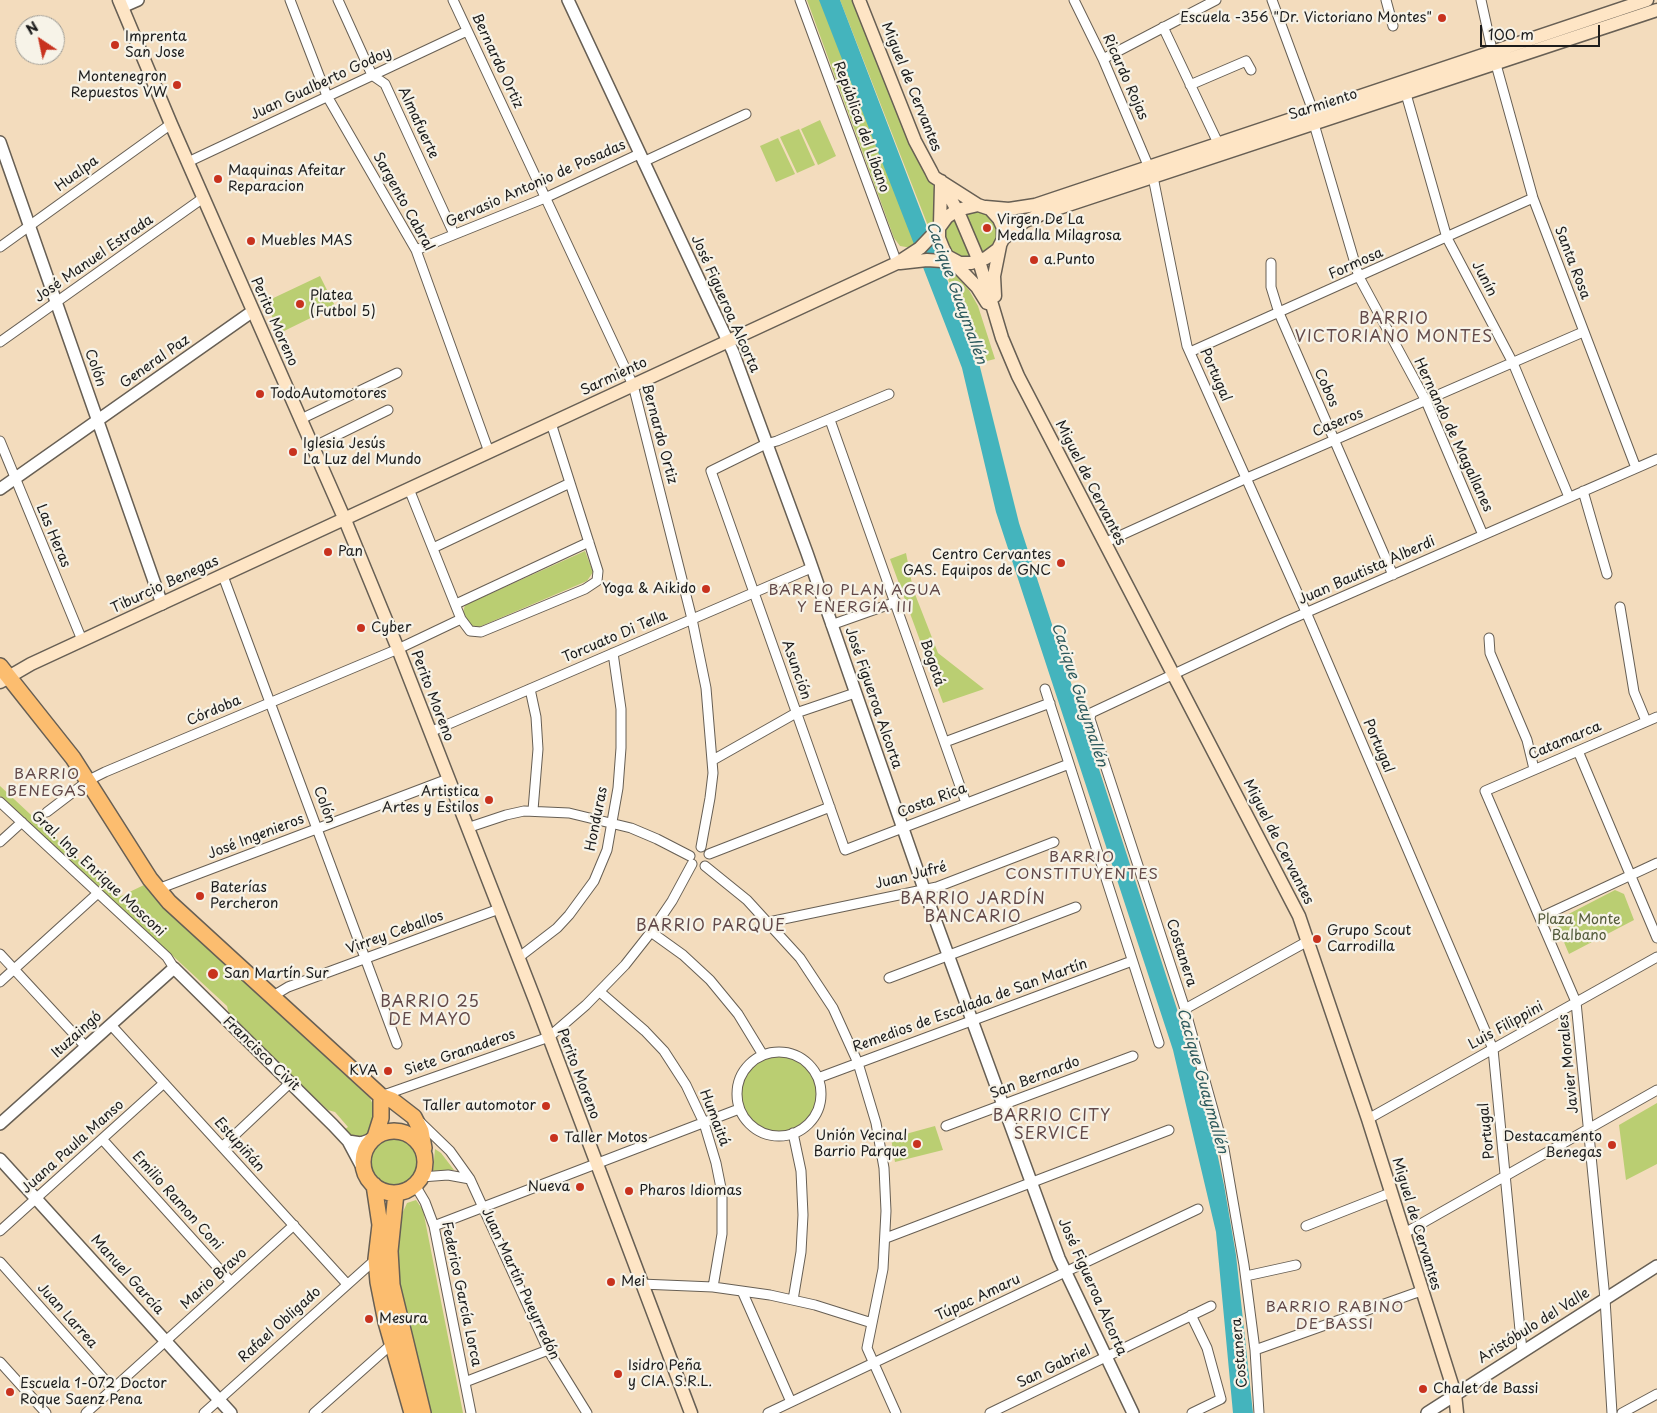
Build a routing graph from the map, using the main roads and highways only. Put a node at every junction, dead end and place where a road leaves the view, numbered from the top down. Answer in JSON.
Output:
{"nodes":[{"id":1,"x":859,"y":0,"type":"edge"},
{"id":2,"x":865,"y":0,"type":"edge"},
{"id":3,"x":1646,"y":0,"type":"edge"},
{"id":4,"x":121,"y":4,"type":"edge"},
{"id":5,"x":1657,"y":10,"type":"edge"},
{"id":6,"x":1151,"y":172,"type":"junction"},
{"id":7,"x":941,"y":182,"type":"junction"},
{"id":8,"x":982,"y":206,"type":"junction"},
{"id":9,"x":956,"y":210,"type":"junction"},
{"id":10,"x":937,"y":230,"type":"junction"},
{"id":11,"x":1002,"y":243,"type":"junction"},
{"id":12,"x":919,"y":255,"type":"junction"},
{"id":13,"x":979,"y":261,"type":"junction"},
{"id":14,"x":951,"y":262,"type":"junction"},
{"id":15,"x":995,"y":315,"type":"junction"},
{"id":16,"x":345,"y":520,"type":"junction"},
{"id":17,"x":3,"y":674,"type":"edge"},
{"id":18,"x":381,"y":1096,"type":"junction"},
{"id":19,"x":374,"y":1138,"type":"junction"},
{"id":20,"x":424,"y":1154,"type":"junction"},
{"id":21,"x":374,"y":1185,"type":"junction"},
{"id":22,"x":396,"y":1193,"type":"junction"},
{"id":23,"x":397,"y":1339,"type":"junction"},
{"id":24,"x":412,"y":1413,"type":"edge"},
{"id":25,"x":423,"y":1413,"type":"edge"},
{"id":26,"x":691,"y":1413,"type":"edge"},
{"id":27,"x":1457,"y":1413,"type":"edge"}],
"edges":[{"from":1,"to":7,"type":"main road","name":"Miguel de Cervantes"},
{"from":2,"to":7,"type":"main road","name":"Miguel de Cervantes"},
{"from":3,"to":6,"type":"main road","name":"Sarmiento"},
{"from":4,"to":16,"type":"main road","name":"Perito Moreno"},
{"from":5,"to":6,"type":"main road","name":"Sarmiento"},
{"from":6,"to":8,"type":"main road","name":"Sarmiento"},
{"from":6,"to":11,"type":"main road","name":"Sarmiento"},
{"from":7,"to":8,"type":"main road","name":"Miguel de Cervantes"},
{"from":7,"to":9,"type":"main road","name":"Miguel de Cervantes"},
{"from":7,"to":10,"type":"main road","name":"Miguel de Cervantes"},
{"from":8,"to":9,"type":"main road"},
{"from":8,"to":11,"type":"main road"},
{"from":9,"to":10,"type":"main road","name":"Sarmiento"},
{"from":9,"to":13,"type":"main road","name":"Miguel de Cervantes"},
{"from":10,"to":12,"type":"main road","name":"Sarmiento"},
{"from":10,"to":14,"type":"main road","name":"Miguel de Cervantes"},
{"from":11,"to":13,"type":"main road","name":"Sarmiento"},
{"from":11,"to":15,"type":"main road","name":"Miguel de Cervantes"},
{"from":12,"to":14,"type":"main road"},
{"from":12,"to":16,"type":"main road","name":"Sarmiento"},
{"from":13,"to":14,"type":"main road"},
{"from":13,"to":15,"type":"main road","name":"Miguel de Cervantes"},
{"from":14,"to":15,"type":"main road","name":"Miguel de Cervantes"},
{"from":15,"to":27,"type":"main road","name":"Miguel de Cervantes"},
{"from":16,"to":17,"type":"main road","name":"Tiburcio Benegas"},
{"from":16,"to":26,"type":"main road","name":"Perito Moreno"},
{"from":17,"to":18,"type":"main road","name":"Juan Martín Pueyrredón"},
{"from":18,"to":19,"type":"main road"},
{"from":18,"to":20,"type":"main road","name":"Juan Martín Pueyrredón"},
{"from":19,"to":20,"type":"main road"},
{"from":19,"to":21,"type":"main road","name":"Francisco Civit"},
{"from":20,"to":22,"type":"main road"},
{"from":21,"to":22,"type":"main road"},
{"from":21,"to":23,"type":"main road"},
{"from":22,"to":23,"type":"main road"},
{"from":23,"to":24,"type":"main road"},
{"from":23,"to":25,"type":"main road"}]}
